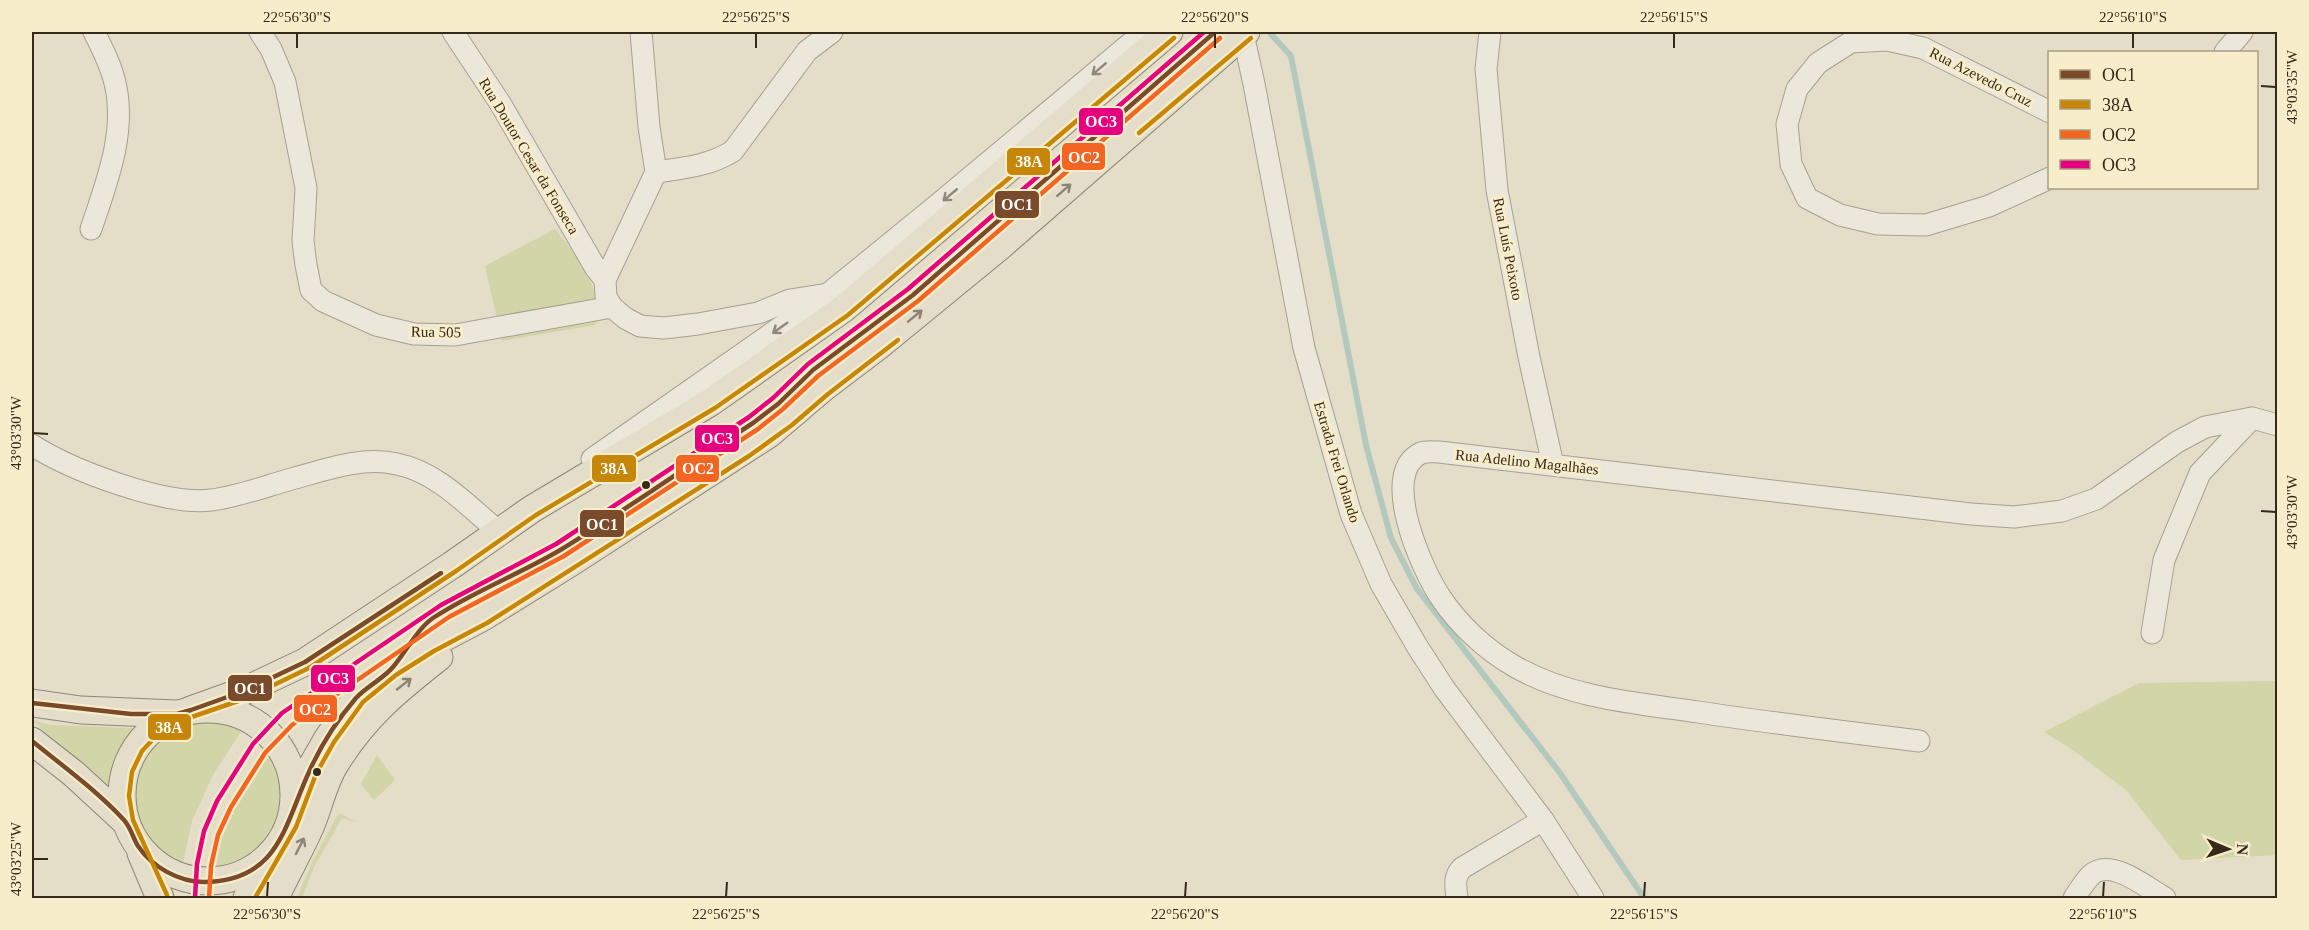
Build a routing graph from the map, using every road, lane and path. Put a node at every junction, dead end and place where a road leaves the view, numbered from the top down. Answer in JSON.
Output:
{"nodes":[{"id":1,"x":94,"y":32,"type":"edge"},
{"id":2,"x":260,"y":32,"type":"edge"},
{"id":3,"x":453,"y":32,"type":"edge"},
{"id":4,"x":641,"y":32,"type":"edge"},
{"id":5,"x":832,"y":32,"type":"edge"},
{"id":6,"x":1144,"y":32,"type":"edge"},
{"id":7,"x":1169,"y":32,"type":"edge"},
{"id":8,"x":1238,"y":32,"type":"edge"},
{"id":9,"x":1491,"y":32,"type":"edge"},
{"id":10,"x":2242,"y":32,"type":"edge"},
{"id":11,"x":2226,"y":51,"type":"edge"},
{"id":12,"x":2048,"y":111,"type":"edge"},
{"id":13,"x":656,"y":172,"type":"junction"},
{"id":14,"x":2048,"y":178,"type":"edge"},
{"id":15,"x":91,"y":229,"type":"dead end"},
{"id":16,"x":605,"y":280,"type":"junction"},
{"id":17,"x":828,"y":294,"type":"junction"},
{"id":18,"x":612,"y":308,"type":"junction"},
{"id":19,"x":2252,"y":418,"type":"junction"},
{"id":20,"x":2277,"y":425,"type":"edge"},
{"id":21,"x":32,"y":445,"type":"edge"},
{"id":22,"x":1553,"y":465,"type":"junction"},
{"id":23,"x":555,"y":495,"type":"junction"},
{"id":24,"x":498,"y":531,"type":"junction"},
{"id":25,"x":471,"y":624,"type":"junction"},
{"id":26,"x":2152,"y":633,"type":"dead end"},
{"id":27,"x":32,"y":703,"type":"edge"},
{"id":28,"x":184,"y":712,"type":"junction"},
{"id":29,"x":32,"y":741,"type":"edge"},
{"id":30,"x":1918,"y":741,"type":"dead end"},
{"id":31,"x":294,"y":808,"type":"junction"},
{"id":32,"x":1543,"y":820,"type":"junction"},
{"id":33,"x":126,"y":822,"type":"junction"},
{"id":34,"x":138,"y":846,"type":"junction"},
{"id":35,"x":271,"y":855,"type":"junction"},
{"id":36,"x":160,"y":898,"type":"edge"},
{"id":37,"x":246,"y":898,"type":"edge"},
{"id":38,"x":274,"y":898,"type":"edge"},
{"id":39,"x":1457,"y":898,"type":"edge"},
{"id":40,"x":1593,"y":898,"type":"edge"},
{"id":41,"x":2073,"y":898,"type":"edge"},
{"id":42,"x":2165,"y":898,"type":"edge"}],
"edges":[{"from":1,"to":15,"type":"street"},
{"from":2,"to":18,"type":"street","name":"Rua 505"},
{"from":3,"to":16,"type":"street","name":"Rua Doutor Cesar da Fonseca"},
{"from":4,"to":13,"type":"street"},
{"from":5,"to":13,"type":"street"},
{"from":6,"to":17,"type":"street","one_way":true},
{"from":7,"to":23,"type":"main road"},
{"from":25,"to":8,"type":"main road","one_way":true},
{"from":8,"to":32,"type":"street","name":"Estrada Frei Orlando"},
{"from":9,"to":22,"type":"street","name":"Rua Luís Peixoto"},
{"from":10,"to":11,"type":"street"},
{"from":12,"to":14,"type":"street","name":"Rua Azevedo Cruz"},
{"from":13,"to":16,"type":"street"},
{"from":16,"to":18,"type":"street"},
{"from":17,"to":18,"type":"street"},
{"from":17,"to":23,"type":"street","one_way":true},
{"from":19,"to":20,"type":"street","name":"Rua Adelino Magalhães"},
{"from":19,"to":22,"type":"street","name":"Rua Adelino Magalhães"},
{"from":19,"to":26,"type":"street"},
{"from":21,"to":24,"type":"street"},
{"from":22,"to":30,"type":"street","name":"Rua Adelino Magalhães"},
{"from":23,"to":24,"type":"main road"},
{"from":24,"to":28,"type":"main road"},
{"from":25,"to":31,"type":"main road"},
{"from":38,"to":25,"type":"main road","one_way":true},
{"from":27,"to":28,"type":"main road"},
{"from":28,"to":31,"type":"main road"},
{"from":28,"to":33,"type":"main road"},
{"from":29,"to":33,"type":"main road"},
{"from":31,"to":35,"type":"main road"},
{"from":32,"to":39,"type":"street"},
{"from":32,"to":40,"type":"street","name":"Estrada Frei Orlando"},
{"from":33,"to":34,"type":"main road"},
{"from":34,"to":35,"type":"main road"},
{"from":34,"to":36,"type":"main road"},
{"from":35,"to":37,"type":"main road"},
{"from":41,"to":42,"type":"street"}]}
